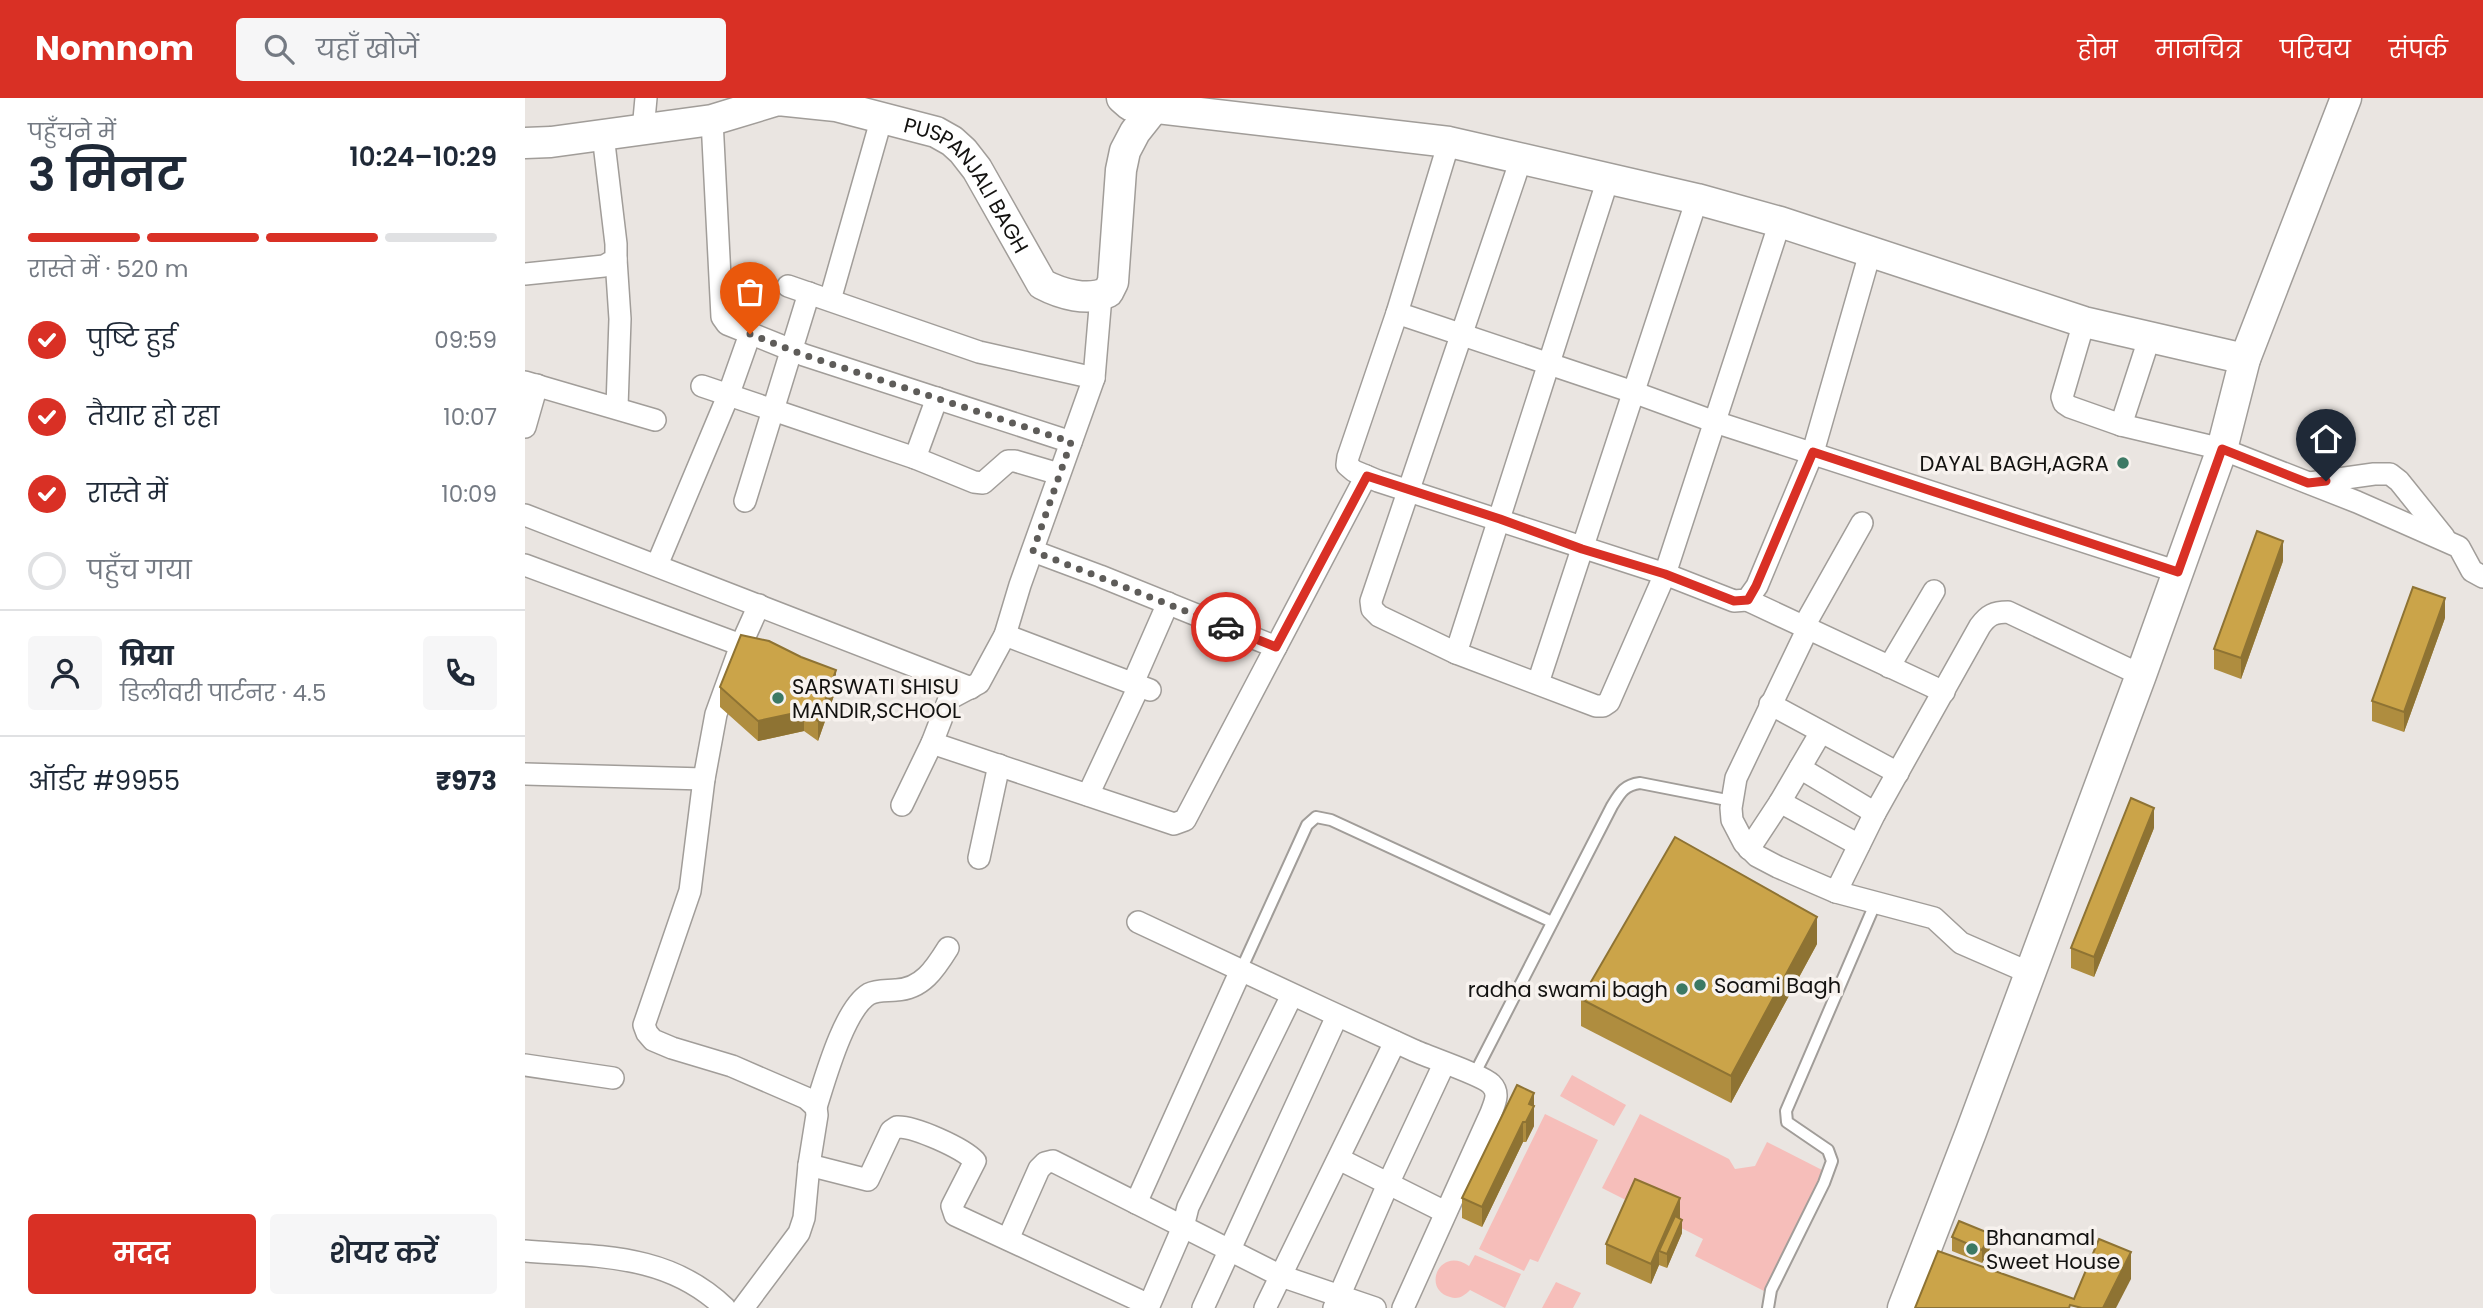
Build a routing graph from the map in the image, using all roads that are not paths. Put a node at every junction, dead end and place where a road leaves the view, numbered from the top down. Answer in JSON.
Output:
{"nodes":[{"id":1,"x":646,"y":98,"type":"edge"},
{"id":2,"x":1122,"y":98,"type":"edge"},
{"id":3,"x":2346,"y":98,"type":"edge"},
{"id":4,"x":1154,"y":108,"type":"junction"},
{"id":5,"x":882,"y":117,"type":"junction"},
{"id":6,"x":712,"y":120,"type":"junction"},
{"id":7,"x":643,"y":130,"type":"junction"},
{"id":8,"x":603,"y":135,"type":"junction"},
{"id":9,"x":1449,"y":142,"type":"junction"},
{"id":10,"x":525,"y":143,"type":"edge"},
{"id":11,"x":1521,"y":159,"type":"junction"},
{"id":12,"x":1608,"y":179,"type":"junction"},
{"id":13,"x":1697,"y":199,"type":"junction"},
{"id":14,"x":1780,"y":222,"type":"junction"},
{"id":15,"x":1870,"y":253,"type":"junction"},
{"id":16,"x":616,"y":259,"type":"junction"},
{"id":17,"x":525,"y":274,"type":"edge"},
{"id":18,"x":788,"y":286,"type":"dead end"},
{"id":19,"x":809,"y":293,"type":"junction"},
{"id":20,"x":1101,"y":296,"type":"junction"},
{"id":21,"x":830,"y":300,"type":"junction"},
{"id":22,"x":1397,"y":313,"type":"junction"},
{"id":23,"x":2084,"y":323,"type":"junction"},
{"id":24,"x":750,"y":334,"type":"junction"},
{"id":25,"x":1461,"y":334,"type":"junction"},
{"id":26,"x":2149,"y":339,"type":"junction"},
{"id":27,"x":792,"y":350,"type":"junction"},
{"id":28,"x":2245,"y":359,"type":"junction"},
{"id":29,"x":1549,"y":363,"type":"junction"},
{"id":30,"x":1094,"y":378,"type":"junction"},
{"id":31,"x":531,"y":383,"type":"edge"},
{"id":32,"x":702,"y":386,"type":"dead end"},
{"id":33,"x":1633,"y":392,"type":"junction"},
{"id":34,"x":728,"y":396,"type":"junction"},
{"id":35,"x":937,"y":398,"type":"junction"},
{"id":36,"x":617,"y":407,"type":"junction"},
{"id":37,"x":774,"y":409,"type":"junction"},
{"id":38,"x":655,"y":420,"type":"dead end"},
{"id":39,"x":1715,"y":422,"type":"junction"},
{"id":40,"x":2120,"y":425,"type":"junction"},
{"id":41,"x":525,"y":427,"type":"edge"},
{"id":42,"x":1071,"y":442,"type":"junction"},
{"id":43,"x":2222,"y":449,"type":"junction"},
{"id":44,"x":1813,"y":452,"type":"junction"},
{"id":45,"x":915,"y":458,"type":"junction"},
{"id":46,"x":1059,"y":474,"type":"junction"},
{"id":47,"x":1367,"y":476,"type":"junction"},
{"id":48,"x":2308,"y":483,"type":"junction"},
{"id":49,"x":1410,"y":491,"type":"junction"},
{"id":50,"x":745,"y":501,"type":"dead end"},
{"id":51,"x":525,"y":515,"type":"edge"},
{"id":52,"x":1500,"y":519,"type":"junction"},
{"id":53,"x":1862,"y":523,"type":"dead end"},
{"id":54,"x":2447,"y":541,"type":"junction"},
{"id":55,"x":1582,"y":549,"type":"junction"},
{"id":56,"x":1033,"y":551,"type":"junction"},
{"id":57,"x":525,"y":565,"type":"edge"},
{"id":58,"x":657,"y":565,"type":"junction"},
{"id":59,"x":2178,"y":572,"type":"junction"},
{"id":60,"x":1665,"y":574,"type":"junction"},
{"id":61,"x":2483,"y":577,"type":"edge"},
{"id":62,"x":1934,"y":591,"type":"dead end"},
{"id":63,"x":1748,"y":600,"type":"junction"},
{"id":64,"x":1168,"y":603,"type":"junction"},
{"id":65,"x":759,"y":604,"type":"junction"},
{"id":66,"x":1806,"y":627,"type":"junction"},
{"id":67,"x":1005,"y":635,"type":"junction"},
{"id":68,"x":741,"y":645,"type":"junction"},
{"id":69,"x":1276,"y":647,"type":"junction"},
{"id":70,"x":1456,"y":653,"type":"junction"},
{"id":71,"x":1889,"y":667,"type":"junction"},
{"id":72,"x":2141,"y":675,"type":"junction"},
{"id":73,"x":1538,"y":684,"type":"junction"},
{"id":74,"x":1141,"y":686,"type":"junction"},
{"id":75,"x":971,"y":688,"type":"junction"},
{"id":76,"x":1944,"y":692,"type":"junction"},
{"id":77,"x":1770,"y":704,"type":"junction"},
{"id":78,"x":1821,"y":732,"type":"junction"},
{"id":79,"x":932,"y":743,"type":"junction"},
{"id":80,"x":999,"y":765,"type":"junction"},
{"id":81,"x":1800,"y":768,"type":"junction"},
{"id":82,"x":1898,"y":773,"type":"junction"},
{"id":83,"x":525,"y":774,"type":"edge"},
{"id":84,"x":703,"y":779,"type":"junction"},
{"id":85,"x":1088,"y":794,"type":"junction"},
{"id":86,"x":1732,"y":801,"type":"junction"},
{"id":87,"x":1780,"y":802,"type":"junction"},
{"id":88,"x":902,"y":805,"type":"dead end"},
{"id":89,"x":1875,"y":813,"type":"junction"},
{"id":90,"x":1859,"y":845,"type":"junction"},
{"id":91,"x":1749,"y":849,"type":"junction"},
{"id":92,"x":979,"y":858,"type":"dead end"},
{"id":93,"x":1836,"y":892,"type":"junction"},
{"id":94,"x":1875,"y":904,"type":"junction"},
{"id":95,"x":1138,"y":922,"type":"dead end"},
{"id":96,"x":1552,"y":922,"type":"junction"},
{"id":97,"x":948,"y":948,"type":"dead end"},
{"id":98,"x":1241,"y":970,"type":"junction"},
{"id":99,"x":2030,"y":973,"type":"junction"},
{"id":100,"x":1291,"y":995,"type":"junction"},
{"id":101,"x":1337,"y":1016,"type":"junction"},
{"id":102,"x":1395,"y":1042,"type":"junction"},
{"id":103,"x":1444,"y":1064,"type":"junction"},
{"id":104,"x":525,"y":1065,"type":"edge"},
{"id":105,"x":1474,"y":1075,"type":"junction"},
{"id":106,"x":613,"y":1077,"type":"dead end"},
{"id":107,"x":816,"y":1107,"type":"junction"},
{"id":108,"x":1339,"y":1159,"type":"junction"},
{"id":109,"x":809,"y":1165,"type":"junction"},
{"id":110,"x":1388,"y":1184,"type":"junction"},
{"id":111,"x":1136,"y":1203,"type":"junction"},
{"id":112,"x":1445,"y":1212,"type":"junction"},
{"id":113,"x":1183,"y":1227,"type":"junction"},
{"id":114,"x":1008,"y":1239,"type":"junction"},
{"id":115,"x":1231,"y":1250,"type":"junction"},
{"id":116,"x":525,"y":1251,"type":"edge"},
{"id":117,"x":1281,"y":1276,"type":"junction"},
{"id":118,"x":1337,"y":1302,"type":"edge"},
{"id":119,"x":1149,"y":1306,"type":"edge"},
{"id":120,"x":725,"y":1308,"type":"edge"},
{"id":121,"x":743,"y":1308,"type":"edge"},
{"id":122,"x":1203,"y":1308,"type":"edge"},
{"id":123,"x":1265,"y":1308,"type":"edge"},
{"id":124,"x":1375,"y":1308,"type":"edge"},
{"id":125,"x":1403,"y":1308,"type":"edge"},
{"id":126,"x":1768,"y":1308,"type":"edge"},
{"id":127,"x":1903,"y":1308,"type":"edge"}],
"edges":[{"from":1,"to":7,"type":"street"},
{"from":2,"to":4,"type":"street"},
{"from":3,"to":28,"type":"street"},
{"from":4,"to":9,"type":"street"},
{"from":4,"to":20,"type":"street"},
{"from":5,"to":6,"type":"street","name":"PUSPANJALI BAGH"},
{"from":5,"to":20,"type":"street","name":"PUSPANJALI BAGH"},
{"from":5,"to":21,"type":"street"},
{"from":6,"to":7,"type":"street","name":"PUSPANJALI BAGH"},
{"from":6,"to":24,"type":"street"},
{"from":7,"to":8,"type":"street","name":"PUSPANJALI BAGH"},
{"from":8,"to":10,"type":"street","name":"PUSPANJALI BAGH"},
{"from":8,"to":16,"type":"street"},
{"from":9,"to":11,"type":"street"},
{"from":9,"to":22,"type":"street"},
{"from":11,"to":12,"type":"street"},
{"from":11,"to":25,"type":"street"},
{"from":12,"to":13,"type":"street"},
{"from":12,"to":29,"type":"street"},
{"from":13,"to":14,"type":"street"},
{"from":13,"to":33,"type":"street"},
{"from":14,"to":15,"type":"street"},
{"from":14,"to":39,"type":"street"},
{"from":15,"to":23,"type":"street"},
{"from":15,"to":44,"type":"street"},
{"from":16,"to":17,"type":"street"},
{"from":16,"to":36,"type":"street"},
{"from":18,"to":19,"type":"street"},
{"from":19,"to":21,"type":"street"},
{"from":19,"to":27,"type":"street"},
{"from":20,"to":30,"type":"street"},
{"from":21,"to":30,"type":"street"},
{"from":22,"to":25,"type":"street"},
{"from":22,"to":47,"type":"street"},
{"from":23,"to":26,"type":"street"},
{"from":23,"to":40,"type":"street"},
{"from":24,"to":27,"type":"street"},
{"from":24,"to":34,"type":"street"},
{"from":25,"to":29,"type":"street"},
{"from":25,"to":49,"type":"street"},
{"from":26,"to":28,"type":"street"},
{"from":26,"to":40,"type":"street"},
{"from":27,"to":35,"type":"street"},
{"from":27,"to":37,"type":"street"},
{"from":28,"to":43,"type":"street"},
{"from":29,"to":33,"type":"street"},
{"from":29,"to":52,"type":"street"},
{"from":30,"to":42,"type":"street"},
{"from":31,"to":36,"type":"street"},
{"from":31,"to":41,"type":"street"},
{"from":32,"to":34,"type":"street"},
{"from":33,"to":39,"type":"street"},
{"from":33,"to":55,"type":"street"},
{"from":34,"to":37,"type":"street"},
{"from":34,"to":58,"type":"street"},
{"from":35,"to":42,"type":"street"},
{"from":35,"to":45,"type":"street"},
{"from":36,"to":38,"type":"street"},
{"from":37,"to":45,"type":"street"},
{"from":37,"to":50,"type":"street"},
{"from":39,"to":44,"type":"street"},
{"from":39,"to":60,"type":"street"},
{"from":40,"to":43,"type":"street"},
{"from":42,"to":46,"type":"street"},
{"from":43,"to":48,"type":"street"},
{"from":43,"to":59,"type":"street"},
{"from":44,"to":59,"type":"street"},
{"from":44,"to":63,"type":"street"},
{"from":45,"to":46,"type":"street"},
{"from":46,"to":56,"type":"street"},
{"from":47,"to":49,"type":"street"},
{"from":47,"to":69,"type":"street"},
{"from":48,"to":54,"type":"street"},
{"from":48,"to":54,"type":"street"},
{"from":49,"to":52,"type":"street"},
{"from":49,"to":70,"type":"street"},
{"from":51,"to":58,"type":"street"},
{"from":52,"to":55,"type":"street"},
{"from":52,"to":70,"type":"street"},
{"from":53,"to":66,"type":"street"},
{"from":54,"to":61,"type":"street"},
{"from":55,"to":60,"type":"street"},
{"from":55,"to":73,"type":"street"},
{"from":56,"to":64,"type":"street"},
{"from":56,"to":67,"type":"street"},
{"from":57,"to":68,"type":"street"},
{"from":58,"to":65,"type":"street"},
{"from":59,"to":72,"type":"street"},
{"from":60,"to":63,"type":"street"},
{"from":60,"to":73,"type":"street"},
{"from":62,"to":71,"type":"street"},
{"from":63,"to":66,"type":"street"},
{"from":64,"to":69,"type":"street"},
{"from":64,"to":74,"type":"street"},
{"from":65,"to":68,"type":"street"},
{"from":65,"to":75,"type":"street"},
{"from":66,"to":71,"type":"street"},
{"from":66,"to":77,"type":"street"},
{"from":67,"to":74,"type":"street"},
{"from":67,"to":75,"type":"street"},
{"from":68,"to":84,"type":"street"},
{"from":69,"to":85,"type":"street"},
{"from":70,"to":73,"type":"street"},
{"from":71,"to":76,"type":"street"},
{"from":72,"to":76,"type":"street"},
{"from":72,"to":99,"type":"street"},
{"from":74,"to":85,"type":"street"},
{"from":75,"to":79,"type":"street"},
{"from":76,"to":82,"type":"street"},
{"from":77,"to":78,"type":"street"},
{"from":77,"to":86,"type":"street"},
{"from":78,"to":81,"type":"street"},
{"from":78,"to":82,"type":"street"},
{"from":79,"to":80,"type":"street"},
{"from":79,"to":88,"type":"street"},
{"from":80,"to":85,"type":"street"},
{"from":80,"to":92,"type":"street"},
{"from":81,"to":87,"type":"street"},
{"from":81,"to":89,"type":"street"},
{"from":82,"to":89,"type":"street"},
{"from":83,"to":84,"type":"street"},
{"from":84,"to":107,"type":"street"},
{"from":86,"to":91,"type":"street"},
{"from":86,"to":96,"type":"lane"},
{"from":87,"to":90,"type":"street"},
{"from":87,"to":91,"type":"street"},
{"from":89,"to":90,"type":"street"},
{"from":90,"to":93,"type":"street"},
{"from":91,"to":93,"type":"street"},
{"from":93,"to":94,"type":"street"},
{"from":94,"to":99,"type":"street"},
{"from":94,"to":126,"type":"lane"},
{"from":95,"to":98,"type":"street"},
{"from":96,"to":98,"type":"lane"},
{"from":96,"to":105,"type":"lane"},
{"from":97,"to":107,"type":"street"},
{"from":98,"to":100,"type":"street"},
{"from":98,"to":111,"type":"street"},
{"from":99,"to":127,"type":"street"},
{"from":100,"to":101,"type":"street"},
{"from":100,"to":113,"type":"street"},
{"from":101,"to":102,"type":"street"},
{"from":101,"to":115,"type":"street"},
{"from":102,"to":103,"type":"street"},
{"from":102,"to":108,"type":"street"},
{"from":103,"to":105,"type":"street"},
{"from":103,"to":110,"type":"street"},
{"from":104,"to":106,"type":"street"},
{"from":105,"to":112,"type":"street"},
{"from":107,"to":109,"type":"street"},
{"from":108,"to":110,"type":"street"},
{"from":108,"to":117,"type":"street"},
{"from":109,"to":114,"type":"street"},
{"from":109,"to":121,"type":"street"},
{"from":110,"to":112,"type":"street"},
{"from":110,"to":118,"type":"street"},
{"from":111,"to":113,"type":"street"},
{"from":111,"to":114,"type":"street"},
{"from":112,"to":125,"type":"street"},
{"from":113,"to":115,"type":"street"},
{"from":113,"to":119,"type":"street"},
{"from":114,"to":119,"type":"street"},
{"from":115,"to":117,"type":"street"},
{"from":115,"to":122,"type":"street"},
{"from":116,"to":120,"type":"street"},
{"from":117,"to":118,"type":"street"},
{"from":117,"to":123,"type":"street"},
{"from":118,"to":124,"type":"street"}]}
